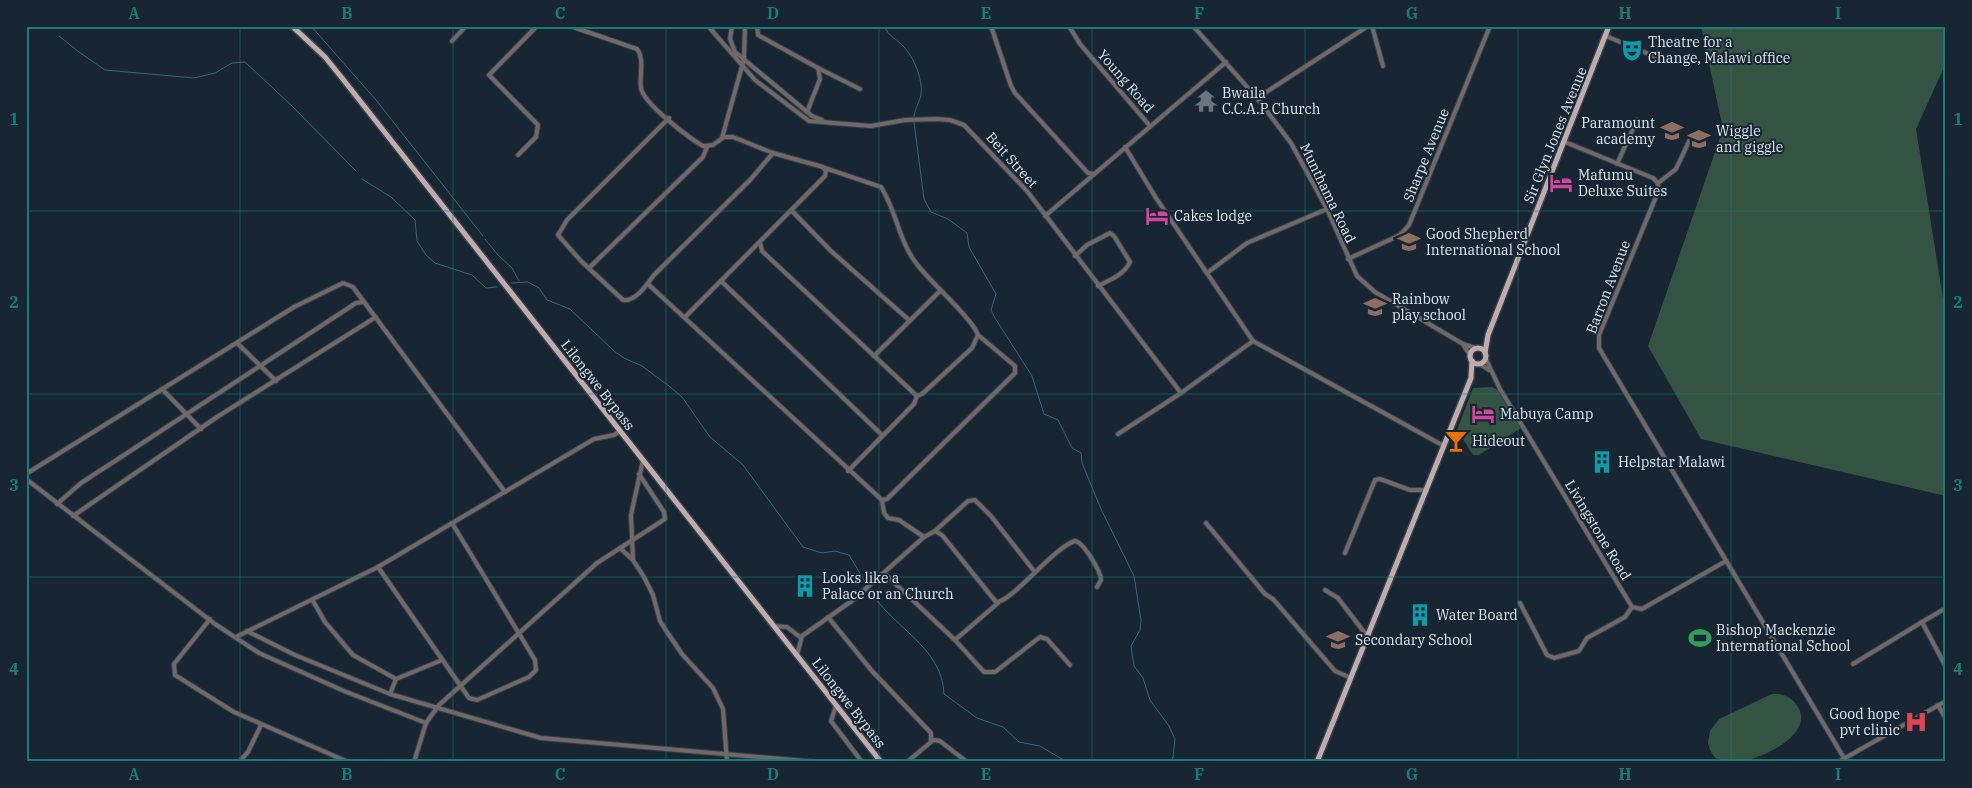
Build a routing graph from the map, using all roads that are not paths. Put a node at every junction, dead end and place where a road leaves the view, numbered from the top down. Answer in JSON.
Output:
{"nodes":[{"id":1,"x":292,"y":26,"type":"edge"},
{"id":2,"x":466,"y":26,"type":"edge"},
{"id":3,"x":537,"y":26,"type":"edge"},
{"id":4,"x":570,"y":26,"type":"edge"},
{"id":5,"x":708,"y":26,"type":"edge"},
{"id":6,"x":732,"y":26,"type":"edge"},
{"id":7,"x":745,"y":26,"type":"edge"},
{"id":8,"x":757,"y":26,"type":"edge"},
{"id":9,"x":991,"y":26,"type":"edge"},
{"id":10,"x":1069,"y":26,"type":"edge"},
{"id":11,"x":1193,"y":26,"type":"edge"},
{"id":12,"x":1368,"y":26,"type":"edge"},
{"id":13,"x":1372,"y":26,"type":"edge"},
{"id":14,"x":1490,"y":26,"type":"edge"},
{"id":15,"x":1610,"y":26,"type":"edge"},
{"id":16,"x":1606,"y":36,"type":"junction"},
{"id":17,"x":452,"y":40,"type":"dead end"},
{"id":18,"x":1656,"y":57,"type":"dead end"},
{"id":19,"x":744,"y":59,"type":"junction"},
{"id":20,"x":1226,"y":62,"type":"junction"},
{"id":21,"x":1383,"y":66,"type":"dead end"},
{"id":22,"x":741,"y":67,"type":"junction"},
{"id":23,"x":818,"y":68,"type":"junction"},
{"id":24,"x":860,"y":89,"type":"dead end"},
{"id":25,"x":1257,"y":98,"type":"junction"},
{"id":26,"x":808,"y":112,"type":"junction"},
{"id":27,"x":669,"y":118,"type":"junction"},
{"id":28,"x":1637,"y":120,"type":"dead end"},
{"id":29,"x":829,"y":123,"type":"junction"},
{"id":30,"x":1150,"y":126,"type":"junction"},
{"id":31,"x":1691,"y":137,"type":"dead end"},
{"id":32,"x":722,"y":138,"type":"junction"},
{"id":33,"x":1565,"y":142,"type":"junction"},
{"id":34,"x":707,"y":146,"type":"junction"},
{"id":35,"x":1125,"y":147,"type":"junction"},
{"id":36,"x":773,"y":153,"type":"junction"},
{"id":37,"x":518,"y":155,"type":"dead end"},
{"id":38,"x":1617,"y":164,"type":"junction"},
{"id":39,"x":825,"y":168,"type":"junction"},
{"id":40,"x":1094,"y":174,"type":"junction"},
{"id":41,"x":1658,"y":184,"type":"junction"},
{"id":42,"x":1327,"y":209,"type":"junction"},
{"id":43,"x":792,"y":211,"type":"junction"},
{"id":44,"x":1045,"y":216,"type":"junction"},
{"id":45,"x":760,"y":242,"type":"junction"},
{"id":46,"x":1075,"y":256,"type":"junction"},
{"id":47,"x":1348,"y":259,"type":"junction"},
{"id":48,"x":590,"y":267,"type":"junction"},
{"id":49,"x":1206,"y":273,"type":"junction"},
{"id":50,"x":721,"y":281,"type":"junction"},
{"id":51,"x":650,"y":285,"type":"junction"},
{"id":52,"x":1098,"y":286,"type":"junction"},
{"id":53,"x":940,"y":291,"type":"junction"},
{"id":54,"x":363,"y":302,"type":"junction"},
{"id":55,"x":376,"y":317,"type":"junction"},
{"id":56,"x":685,"y":317,"type":"junction"},
{"id":57,"x":909,"y":320,"type":"junction"},
{"id":58,"x":978,"y":335,"type":"junction"},
{"id":59,"x":1488,"y":336,"type":"junction"},
{"id":60,"x":1254,"y":341,"type":"junction"},
{"id":61,"x":237,"y":342,"type":"junction"},
{"id":62,"x":1463,"y":344,"type":"junction"},
{"id":63,"x":1476,"y":348,"type":"junction"},
{"id":64,"x":1485,"y":355,"type":"junction"},
{"id":65,"x":874,"y":356,"type":"junction"},
{"id":66,"x":1471,"y":358,"type":"junction"},
{"id":67,"x":1480,"y":364,"type":"junction"},
{"id":68,"x":261,"y":365,"type":"junction"},
{"id":69,"x":1491,"y":371,"type":"junction"},
{"id":70,"x":1471,"y":378,"type":"junction"},
{"id":71,"x":276,"y":381,"type":"junction"},
{"id":72,"x":162,"y":389,"type":"junction"},
{"id":73,"x":1181,"y":392,"type":"junction"},
{"id":74,"x":917,"y":396,"type":"junction"},
{"id":75,"x":186,"y":414,"type":"junction"},
{"id":76,"x":201,"y":429,"type":"junction"},
{"id":77,"x":620,"y":431,"type":"junction"},
{"id":78,"x":1118,"y":434,"type":"dead end"},
{"id":79,"x":882,"y":435,"type":"junction"},
{"id":80,"x":1444,"y":446,"type":"junction"},
{"id":81,"x":643,"y":460,"type":"junction"},
{"id":82,"x":848,"y":471,"type":"junction"},
{"id":83,"x":26,"y":474,"type":"edge"},
{"id":84,"x":639,"y":474,"type":"junction"},
{"id":85,"x":26,"y":479,"type":"edge"},
{"id":86,"x":1426,"y":490,"type":"junction"},
{"id":87,"x":505,"y":492,"type":"junction"},
{"id":88,"x":882,"y":500,"type":"junction"},
{"id":89,"x":57,"y":504,"type":"junction"},
{"id":90,"x":73,"y":516,"type":"junction"},
{"id":91,"x":452,"y":523,"type":"junction"},
{"id":92,"x":1206,"y":523,"type":"dead end"},
{"id":93,"x":935,"y":531,"type":"junction"},
{"id":94,"x":924,"y":537,"type":"junction"},
{"id":95,"x":631,"y":541,"type":"junction"},
{"id":96,"x":620,"y":548,"type":"junction"},
{"id":97,"x":1345,"y":553,"type":"dead end"},
{"id":98,"x":633,"y":560,"type":"junction"},
{"id":99,"x":1726,"y":561,"type":"junction"},
{"id":100,"x":378,"y":566,"type":"junction"},
{"id":101,"x":1034,"y":571,"type":"junction"},
{"id":102,"x":885,"y":574,"type":"junction"},
{"id":103,"x":1097,"y":587,"type":"dead end"},
{"id":104,"x":1325,"y":590,"type":"dead end"},
{"id":105,"x":313,"y":601,"type":"junction"},
{"id":106,"x":998,"y":603,"type":"junction"},
{"id":107,"x":1520,"y":603,"type":"dead end"},
{"id":108,"x":1632,"y":607,"type":"junction"},
{"id":109,"x":1946,"y":608,"type":"edge"},
{"id":110,"x":828,"y":617,"type":"junction"},
{"id":111,"x":210,"y":618,"type":"junction"},
{"id":112,"x":1922,"y":622,"type":"junction"},
{"id":113,"x":774,"y":626,"type":"junction"},
{"id":114,"x":248,"y":631,"type":"junction"},
{"id":115,"x":519,"y":634,"type":"junction"},
{"id":116,"x":1369,"y":635,"type":"junction"},
{"id":117,"x":236,"y":637,"type":"junction"},
{"id":118,"x":800,"y":637,"type":"junction"},
{"id":119,"x":955,"y":640,"type":"junction"},
{"id":120,"x":797,"y":656,"type":"junction"},
{"id":121,"x":442,"y":660,"type":"junction"},
{"id":122,"x":1853,"y":664,"type":"dead end"},
{"id":123,"x":1070,"y":665,"type":"dead end"},
{"id":124,"x":1946,"y":667,"type":"edge"},
{"id":125,"x":1352,"y":678,"type":"junction"},
{"id":126,"x":396,"y":679,"type":"junction"},
{"id":127,"x":460,"y":686,"type":"junction"},
{"id":128,"x":390,"y":694,"type":"junction"},
{"id":129,"x":1946,"y":701,"type":"edge"},
{"id":130,"x":836,"y":706,"type":"junction"},
{"id":131,"x":1938,"y":706,"type":"junction"},
{"id":132,"x":436,"y":709,"type":"junction"},
{"id":133,"x":1946,"y":719,"type":"edge"},
{"id":134,"x":426,"y":723,"type":"junction"},
{"id":135,"x":261,"y":726,"type":"junction"},
{"id":136,"x":932,"y":740,"type":"junction"},
{"id":137,"x":726,"y":754,"type":"junction"},
{"id":138,"x":1844,"y":758,"type":"junction"},
{"id":139,"x":238,"y":762,"type":"edge"},
{"id":140,"x":348,"y":762,"type":"edge"},
{"id":141,"x":414,"y":762,"type":"edge"},
{"id":142,"x":728,"y":762,"type":"edge"},
{"id":143,"x":817,"y":762,"type":"edge"},
{"id":144,"x":862,"y":762,"type":"edge"},
{"id":145,"x":881,"y":762,"type":"edge"},
{"id":146,"x":907,"y":762,"type":"edge"},
{"id":147,"x":967,"y":762,"type":"edge"},
{"id":148,"x":1317,"y":762,"type":"edge"},
{"id":149,"x":1838,"y":762,"type":"edge"}],
"edges":[{"from":1,"to":77,"type":"main road","name":"Lilongwe Bypass"},
{"from":2,"to":17,"type":"street"},
{"from":3,"to":37,"type":"street"},
{"from":4,"to":27,"type":"street"},
{"from":5,"to":22,"type":"street","name":"Beit Street"},
{"from":6,"to":19,"type":"street"},
{"from":7,"to":19,"type":"street"},
{"from":8,"to":23,"type":"street"},
{"from":9,"to":40,"type":"street"},
{"from":10,"to":30,"type":"street","name":"Young Road"},
{"from":11,"to":20,"type":"street","name":"Munthama Road"},
{"from":12,"to":25,"type":"street"},
{"from":13,"to":21,"type":"street"},
{"from":14,"to":47,"type":"street","name":"Sharpe Avenue"},
{"from":15,"to":16,"type":"main road","name":"Sir Glyn Jones Avenue"},
{"from":16,"to":18,"type":"street"},
{"from":16,"to":33,"type":"main road","name":"Sir Glyn Jones Avenue"},
{"from":19,"to":22,"type":"street"},
{"from":19,"to":26,"type":"street"},
{"from":20,"to":25,"type":"street","name":"Munthama Road"},
{"from":20,"to":30,"type":"street"},
{"from":22,"to":29,"type":"street","name":"Beit Street"},
{"from":22,"to":32,"type":"street"},
{"from":23,"to":24,"type":"street"},
{"from":23,"to":26,"type":"street"},
{"from":25,"to":42,"type":"street","name":"Munthama Road"},
{"from":26,"to":29,"type":"street"},
{"from":27,"to":34,"type":"street"},
{"from":27,"to":48,"type":"street"},
{"from":28,"to":38,"type":"street"},
{"from":29,"to":44,"type":"street","name":"Beit Street"},
{"from":30,"to":35,"type":"street"},
{"from":31,"to":41,"type":"street"},
{"from":32,"to":34,"type":"street"},
{"from":32,"to":36,"type":"street"},
{"from":33,"to":38,"type":"street"},
{"from":33,"to":59,"type":"main road","name":"Sir Glyn Jones Avenue"},
{"from":34,"to":48,"type":"street"},
{"from":35,"to":40,"type":"street"},
{"from":35,"to":49,"type":"street"},
{"from":36,"to":39,"type":"street"},
{"from":36,"to":51,"type":"street"},
{"from":38,"to":41,"type":"street"},
{"from":39,"to":43,"type":"street"},
{"from":39,"to":53,"type":"street"},
{"from":40,"to":44,"type":"street"},
{"from":41,"to":99,"type":"street","name":"Barron Avenue"},
{"from":42,"to":47,"type":"street","name":"Munthama Road"},
{"from":42,"to":49,"type":"street"},
{"from":43,"to":45,"type":"street"},
{"from":43,"to":57,"type":"street"},
{"from":44,"to":46,"type":"street","name":"Beit Street"},
{"from":45,"to":50,"type":"street"},
{"from":45,"to":65,"type":"street"},
{"from":46,"to":52,"type":"street","name":"Beit Street"},
{"from":46,"to":52,"type":"street"},
{"from":47,"to":62,"type":"street","name":"Munthama Road"},
{"from":48,"to":51,"type":"street"},
{"from":49,"to":60,"type":"street"},
{"from":50,"to":56,"type":"street"},
{"from":50,"to":79,"type":"street"},
{"from":51,"to":56,"type":"street"},
{"from":52,"to":73,"type":"street","name":"Beit Street"},
{"from":53,"to":57,"type":"street"},
{"from":53,"to":58,"type":"street"},
{"from":54,"to":55,"type":"street"},
{"from":54,"to":61,"type":"street"},
{"from":54,"to":68,"type":"street"},
{"from":55,"to":71,"type":"street"},
{"from":55,"to":87,"type":"street"},
{"from":56,"to":82,"type":"street"},
{"from":57,"to":65,"type":"street"},
{"from":58,"to":74,"type":"street"},
{"from":58,"to":88,"type":"street"},
{"from":59,"to":63,"type":"main road"},
{"from":59,"to":64,"type":"main road"},
{"from":60,"to":73,"type":"street"},
{"from":60,"to":80,"type":"street"},
{"from":61,"to":68,"type":"street"},
{"from":61,"to":72,"type":"street"},
{"from":62,"to":63,"type":"street","name":"Munthama Road"},
{"from":62,"to":66,"type":"street","name":"Munthama Road"},
{"from":63,"to":64,"type":"main road"},
{"from":63,"to":66,"type":"main road"},
{"from":64,"to":67,"type":"main road"},
{"from":64,"to":69,"type":"street","name":"Livingstone Road"},
{"from":65,"to":74,"type":"street"},
{"from":66,"to":67,"type":"main road"},
{"from":66,"to":70,"type":"main road"},
{"from":67,"to":69,"type":"street","name":"Livingstone Road"},
{"from":67,"to":70,"type":"main road"},
{"from":68,"to":71,"type":"street"},
{"from":68,"to":75,"type":"street"},
{"from":69,"to":108,"type":"street","name":"Livingstone Road"},
{"from":70,"to":80,"type":"main road"},
{"from":71,"to":76,"type":"street"},
{"from":72,"to":75,"type":"street"},
{"from":72,"to":83,"type":"street"},
{"from":73,"to":78,"type":"street"},
{"from":74,"to":79,"type":"street"},
{"from":75,"to":76,"type":"street"},
{"from":75,"to":89,"type":"street"},
{"from":76,"to":90,"type":"street"},
{"from":77,"to":81,"type":"main road","name":"Lilongwe Bypass"},
{"from":77,"to":87,"type":"street"},
{"from":79,"to":82,"type":"street"},
{"from":80,"to":86,"type":"main road"},
{"from":81,"to":84,"type":"street"},
{"from":81,"to":113,"type":"main road","name":"Lilongwe Bypass"},
{"from":82,"to":88,"type":"street"},
{"from":84,"to":95,"type":"street"},
{"from":84,"to":95,"type":"street"},
{"from":85,"to":89,"type":"street"},
{"from":86,"to":97,"type":"street"},
{"from":86,"to":116,"type":"main road"},
{"from":87,"to":91,"type":"street"},
{"from":88,"to":94,"type":"street"},
{"from":89,"to":90,"type":"street"},
{"from":90,"to":111,"type":"street"},
{"from":91,"to":100,"type":"street"},
{"from":91,"to":115,"type":"street"},
{"from":92,"to":125,"type":"street"},
{"from":93,"to":94,"type":"street"},
{"from":93,"to":101,"type":"street"},
{"from":93,"to":106,"type":"street"},
{"from":94,"to":102,"type":"street"},
{"from":95,"to":96,"type":"street"},
{"from":95,"to":98,"type":"street"},
{"from":96,"to":98,"type":"street"},
{"from":96,"to":115,"type":"street"},
{"from":98,"to":137,"type":"street"},
{"from":99,"to":108,"type":"street"},
{"from":99,"to":138,"type":"street"},
{"from":100,"to":105,"type":"street"},
{"from":100,"to":121,"type":"street"},
{"from":101,"to":103,"type":"street"},
{"from":101,"to":106,"type":"street"},
{"from":102,"to":110,"type":"street"},
{"from":102,"to":119,"type":"street"},
{"from":104,"to":116,"type":"street"},
{"from":105,"to":114,"type":"street"},
{"from":105,"to":126,"type":"street"},
{"from":106,"to":119,"type":"street"},
{"from":107,"to":108,"type":"street"},
{"from":109,"to":112,"type":"street"},
{"from":110,"to":118,"type":"street"},
{"from":110,"to":136,"type":"street"},
{"from":111,"to":117,"type":"street"},
{"from":111,"to":135,"type":"street"},
{"from":112,"to":122,"type":"street"},
{"from":112,"to":124,"type":"street"},
{"from":113,"to":118,"type":"street"},
{"from":113,"to":120,"type":"main road","name":"Lilongwe Bypass"},
{"from":114,"to":117,"type":"street"},
{"from":114,"to":128,"type":"street"},
{"from":115,"to":127,"type":"street"},
{"from":115,"to":127,"type":"street"},
{"from":116,"to":125,"type":"main road"},
{"from":117,"to":134,"type":"street"},
{"from":118,"to":120,"type":"street"},
{"from":119,"to":123,"type":"street"},
{"from":120,"to":130,"type":"main road","name":"Lilongwe Bypass"},
{"from":121,"to":126,"type":"street"},
{"from":121,"to":127,"type":"street"},
{"from":125,"to":148,"type":"main road"},
{"from":126,"to":128,"type":"street"},
{"from":127,"to":132,"type":"street"},
{"from":128,"to":132,"type":"street"},
{"from":129,"to":131,"type":"street"},
{"from":130,"to":144,"type":"street"},
{"from":130,"to":145,"type":"main road","name":"Lilongwe Bypass"},
{"from":131,"to":133,"type":"street"},
{"from":131,"to":138,"type":"street"},
{"from":132,"to":134,"type":"street"},
{"from":132,"to":137,"type":"street"},
{"from":134,"to":141,"type":"street"},
{"from":135,"to":139,"type":"street"},
{"from":135,"to":140,"type":"street"},
{"from":136,"to":146,"type":"street"},
{"from":136,"to":147,"type":"street"},
{"from":137,"to":142,"type":"street"},
{"from":137,"to":143,"type":"street"},
{"from":138,"to":149,"type":"street"}]}
